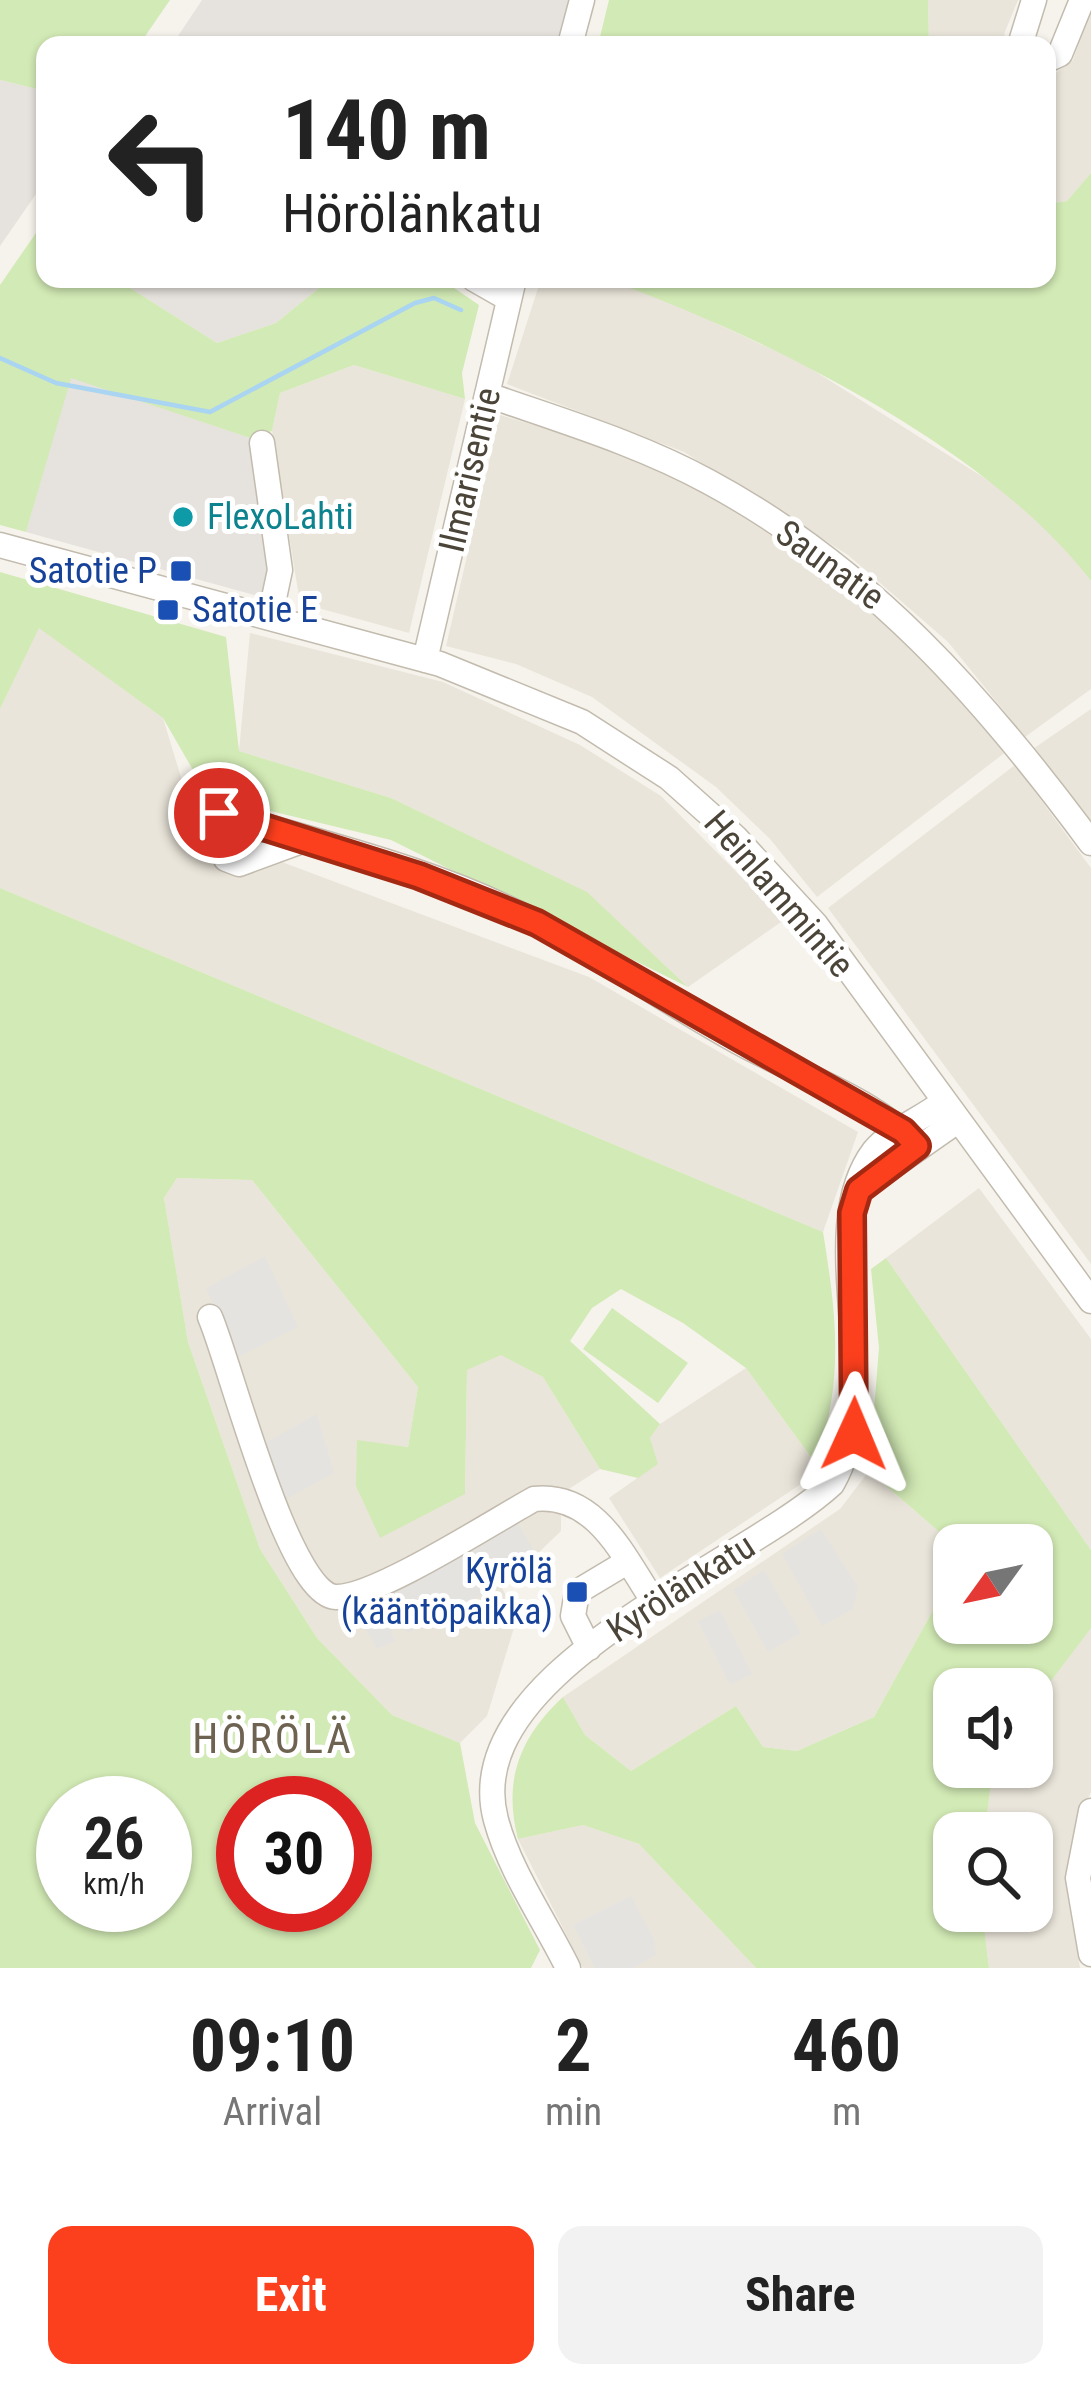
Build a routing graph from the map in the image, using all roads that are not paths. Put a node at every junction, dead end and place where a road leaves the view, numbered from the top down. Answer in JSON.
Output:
{"nodes":[{"id":1,"x":581,"y":0,"type":"edge"},
{"id":2,"x":1034,"y":0,"type":"edge"},
{"id":3,"x":1082,"y":0,"type":"edge"},
{"id":4,"x":573,"y":36,"type":"edge"},
{"id":5,"x":1023,"y":36,"type":"edge"},
{"id":6,"x":1056,"y":56,"type":"edge"},
{"id":7,"x":512,"y":289,"type":"edge"},
{"id":8,"x":488,"y":395,"type":"junction"},
{"id":9,"x":262,"y":443,"type":"dead end"},
{"id":10,"x":0,"y":545,"type":"edge"},
{"id":11,"x":270,"y":617,"type":"junction"},
{"id":12,"x":425,"y":660,"type":"junction"},
{"id":13,"x":307,"y":839,"type":"dead end"},
{"id":14,"x":1091,"y":843,"type":"edge"},
{"id":15,"x":949,"y":1112,"type":"junction"},
{"id":16,"x":910,"y":1139,"type":"junction"},
{"id":17,"x":1091,"y":1301,"type":"edge"},
{"id":18,"x":210,"y":1317,"type":"dead end"},
{"id":19,"x":627,"y":1562,"type":"junction"},
{"id":20,"x":656,"y":1605,"type":"junction"},
{"id":21,"x":589,"y":1648,"type":"junction"},
{"id":22,"x":1091,"y":1811,"type":"edge"},
{"id":23,"x":1091,"y":1954,"type":"edge"},
{"id":24,"x":568,"y":1968,"type":"edge"}],
"edges":[{"from":1,"to":4,"type":"street"},
{"from":2,"to":5,"type":"street"},
{"from":3,"to":6,"type":"street"},
{"from":7,"to":8,"type":"street","name":"Ilmarisentie"},
{"from":8,"to":12,"type":"street","name":"Ilmarisentie"},
{"from":8,"to":14,"type":"street","name":"Saunatie"},
{"from":9,"to":11,"type":"street"},
{"from":10,"to":11,"type":"street","name":"Heinlammintie"},
{"from":11,"to":12,"type":"street","name":"Heinlammintie"},
{"from":12,"to":15,"type":"street","name":"Heinlammintie"},
{"from":13,"to":16,"type":"street"},
{"from":15,"to":16,"type":"street","name":"Kyrölänkatu"},
{"from":15,"to":17,"type":"street","name":"Heinlammintie"},
{"from":16,"to":20,"type":"street","name":"Kyrölänkatu"},
{"from":18,"to":19,"type":"street"},
{"from":19,"to":20,"type":"street"},
{"from":19,"to":21,"type":"street"},
{"from":20,"to":21,"type":"street","name":"Kyrölänkatu"},
{"from":21,"to":24,"type":"street","name":"Kyrölänkatu"},
{"from":22,"to":23,"type":"street"}]}
